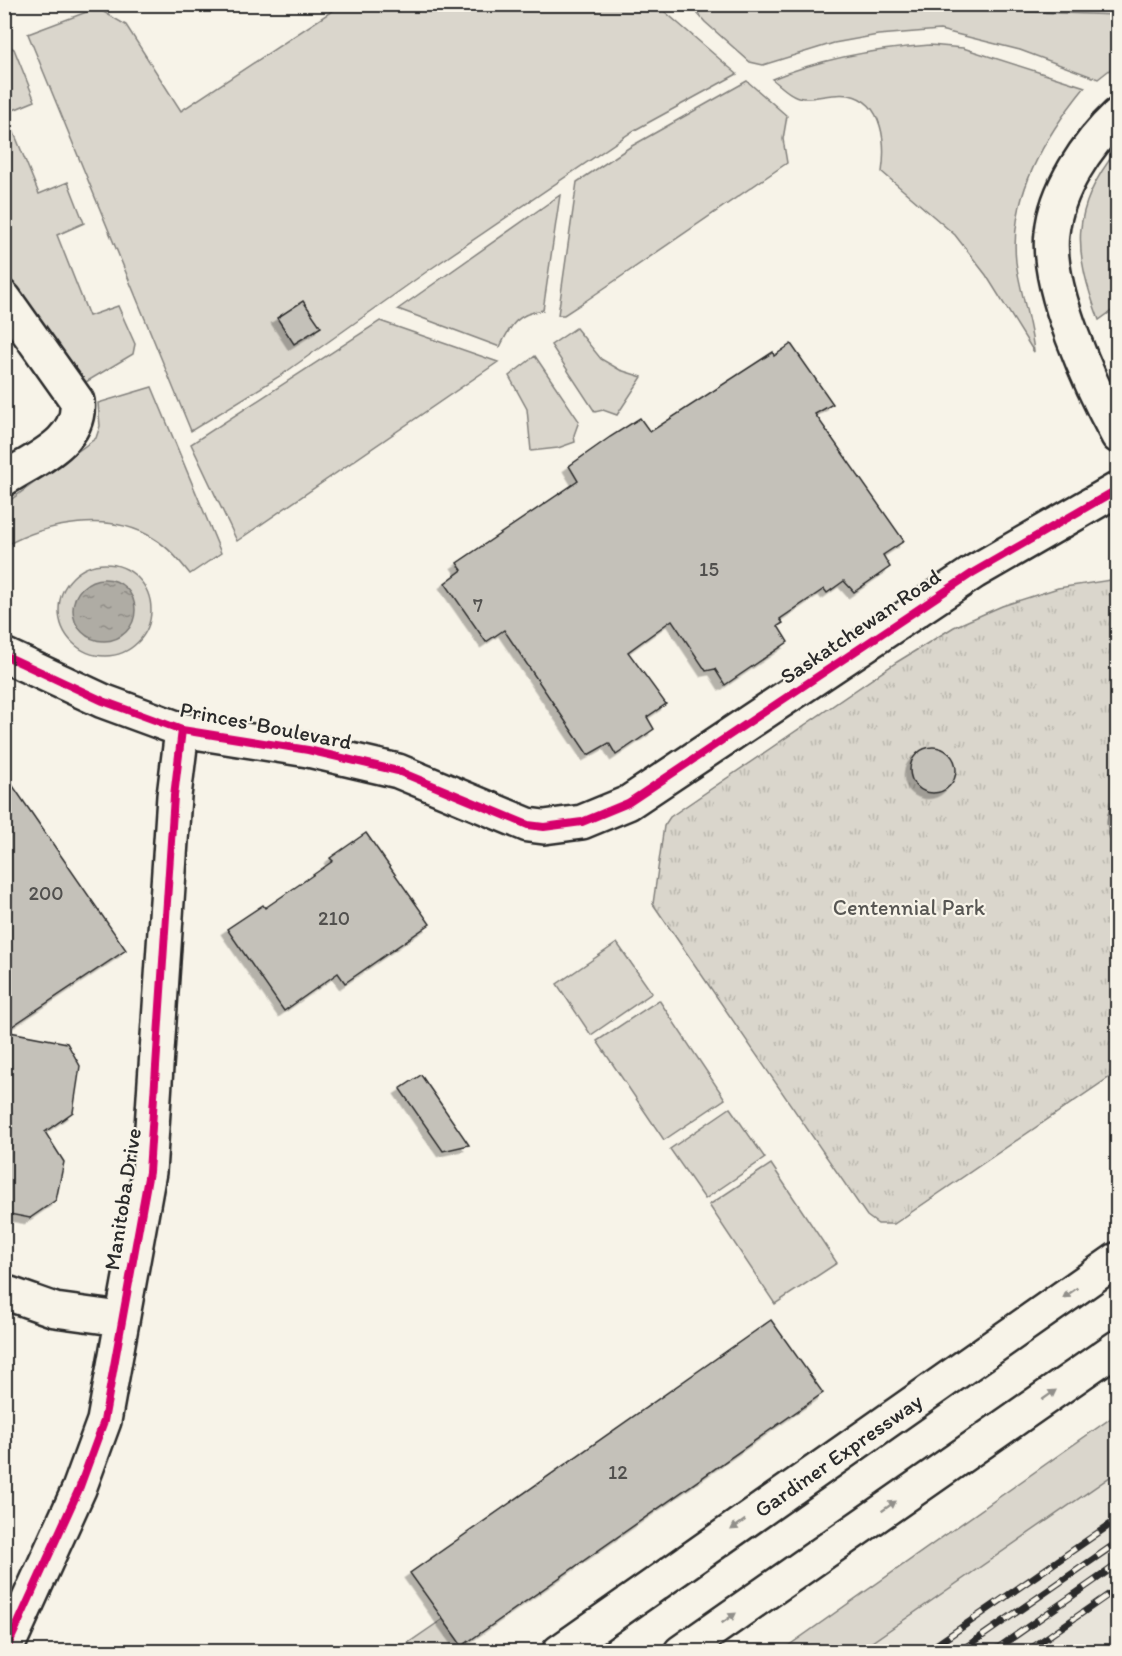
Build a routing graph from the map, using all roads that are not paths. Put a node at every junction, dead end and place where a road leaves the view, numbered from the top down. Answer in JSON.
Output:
{"nodes":[{"id":1,"x":1118,"y":115,"type":"edge"},
{"id":2,"x":4,"y":298,"type":"edge"},
{"id":3,"x":1118,"y":436,"type":"edge"},
{"id":4,"x":4,"y":479,"type":"edge"},
{"id":5,"x":1118,"y":489,"type":"edge"},
{"id":6,"x":4,"y":655,"type":"edge"},
{"id":7,"x":182,"y":730,"type":"junction"},
{"id":8,"x":628,"y":803,"type":"joint"},
{"id":9,"x":1118,"y":1259,"type":"edge"},
{"id":10,"x":4,"y":1292,"type":"edge"},
{"id":11,"x":121,"y":1319,"type":"junction"},
{"id":12,"x":1118,"y":1347,"type":"edge"},
{"id":13,"x":5,"y":1652,"type":"edge"},
{"id":14,"x":559,"y":1652,"type":"edge"},
{"id":15,"x":681,"y":1652,"type":"edge"}],
"edges":[{"from":1,"to":3,"type":"main road"},
{"from":2,"to":4,"type":"main road"},
{"from":5,"to":8,"type":"main road","name":"Saskatchewan Road"},
{"from":6,"to":7,"type":"main road","name":"Princes' Boulevard"},
{"from":7,"to":8,"type":"main road","name":"Princes' Boulevard"},
{"from":7,"to":11,"type":"main road","name":"Manitoba Drive"},
{"from":9,"to":14,"type":"main road","name":"Gardiner Expressway","one_way":true},
{"from":10,"to":11,"type":"main road"},
{"from":11,"to":13,"type":"main road","name":"Manitoba Drive"},
{"from":15,"to":12,"type":"main road","one_way":true}]}
